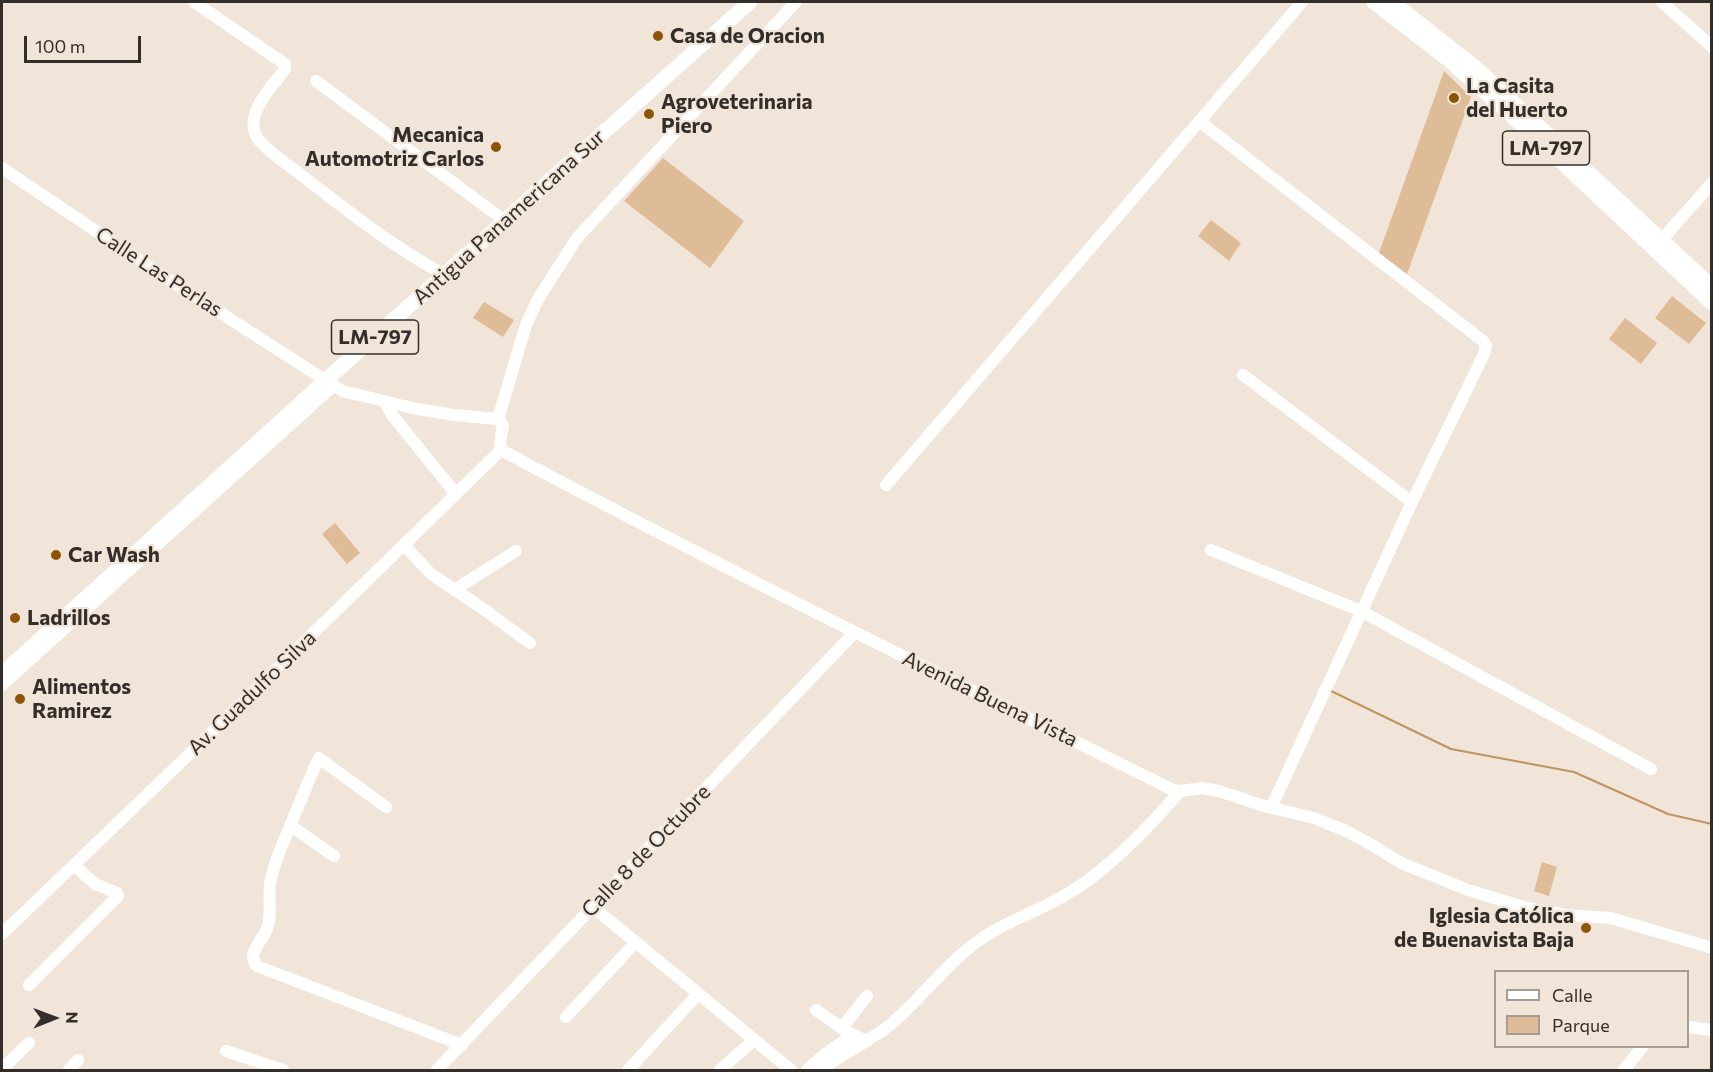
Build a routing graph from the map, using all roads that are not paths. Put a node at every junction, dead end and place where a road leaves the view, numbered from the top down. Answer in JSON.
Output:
{"nodes":[{"id":1,"x":194,"y":2,"type":"edge"},
{"id":2,"x":736,"y":2,"type":"edge"},
{"id":3,"x":750,"y":2,"type":"edge"},
{"id":4,"x":796,"y":2,"type":"edge"},
{"id":5,"x":1302,"y":2,"type":"edge"},
{"id":6,"x":1374,"y":2,"type":"edge"},
{"id":7,"x":1392,"y":2,"type":"edge"},
{"id":8,"x":1662,"y":2,"type":"edge"},
{"id":9,"x":1712,"y":47,"type":"edge"},
{"id":10,"x":316,"y":81,"type":"dead end"},
{"id":11,"x":635,"y":97,"type":"junction"},
{"id":12,"x":1199,"y":121,"type":"junction"},
{"id":13,"x":2,"y":168,"type":"edge"},
{"id":14,"x":1712,"y":183,"type":"edge"},
{"id":15,"x":497,"y":215,"type":"junction"},
{"id":16,"x":1657,"y":244,"type":"junction"},
{"id":17,"x":436,"y":270,"type":"junction"},
{"id":18,"x":1712,"y":287,"type":"edge"},
{"id":19,"x":1712,"y":303,"type":"edge"},
{"id":20,"x":1243,"y":375,"type":"dead end"},
{"id":21,"x":325,"y":381,"type":"junction"},
{"id":22,"x":385,"y":402,"type":"junction"},
{"id":23,"x":498,"y":419,"type":"junction"},
{"id":24,"x":501,"y":450,"type":"junction"},
{"id":25,"x":886,"y":485,"type":"dead end"},
{"id":26,"x":456,"y":494,"type":"junction"},
{"id":27,"x":1412,"y":502,"type":"junction"},
{"id":28,"x":182,"y":505,"type":"junction"},
{"id":29,"x":404,"y":544,"type":"junction"},
{"id":30,"x":1211,"y":550,"type":"dead end"},
{"id":31,"x":516,"y":551,"type":"dead end"},
{"id":32,"x":454,"y":590,"type":"junction"},
{"id":33,"x":1361,"y":611,"type":"junction"},
{"id":34,"x":855,"y":632,"type":"junction"},
{"id":35,"x":530,"y":643,"type":"dead end"},
{"id":36,"x":2,"y":661,"type":"edge"},
{"id":37,"x":2,"y":674,"type":"edge"},
{"id":38,"x":2,"y":685,"type":"edge"},
{"id":39,"x":1651,"y":769,"type":"dead end"},
{"id":40,"x":1180,"y":791,"type":"junction"},
{"id":41,"x":386,"y":807,"type":"dead end"},
{"id":42,"x":1270,"y":808,"type":"junction"},
{"id":43,"x":291,"y":826,"type":"junction"},
{"id":44,"x":334,"y":856,"type":"dead end"},
{"id":45,"x":74,"y":865,"type":"junction"},
{"id":46,"x":593,"y":907,"type":"junction"},
{"id":47,"x":2,"y":934,"type":"edge"},
{"id":48,"x":636,"y":942,"type":"junction"},
{"id":49,"x":1712,"y":948,"type":"edge"},
{"id":50,"x":29,"y":986,"type":"dead end"},
{"id":51,"x":698,"y":994,"type":"junction"},
{"id":52,"x":867,"y":996,"type":"dead end"},
{"id":53,"x":816,"y":1010,"type":"dead end"},
{"id":54,"x":566,"y":1017,"type":"dead end"},
{"id":55,"x":1689,"y":1027,"type":"edge"},
{"id":56,"x":1712,"y":1030,"type":"edge"},
{"id":57,"x":848,"y":1031,"type":"junction"},
{"id":58,"x":754,"y":1040,"type":"junction"},
{"id":59,"x":867,"y":1041,"type":"junction"},
{"id":60,"x":29,"y":1043,"type":"dead end"},
{"id":61,"x":462,"y":1045,"type":"junction"},
{"id":62,"x":1642,"y":1048,"type":"edge"},
{"id":63,"x":226,"y":1051,"type":"dead end"},
{"id":64,"x":78,"y":1060,"type":"dead end"},
{"id":65,"x":2,"y":1069,"type":"edge"},
{"id":66,"x":69,"y":1071,"type":"edge"},
{"id":67,"x":284,"y":1071,"type":"edge"},
{"id":68,"x":437,"y":1071,"type":"edge"},
{"id":69,"x":628,"y":1071,"type":"edge"},
{"id":70,"x":720,"y":1071,"type":"edge"},
{"id":71,"x":791,"y":1071,"type":"edge"},
{"id":72,"x":807,"y":1071,"type":"edge"},
{"id":73,"x":821,"y":1071,"type":"edge"},
{"id":74,"x":1624,"y":1071,"type":"edge"}],
"edges":[{"from":1,"to":17,"type":"street"},
{"from":2,"to":11,"type":"main road","name":"Antigua Panamericana Sur","number":"LM-797"},
{"from":3,"to":11,"type":"main road","name":"Antigua Panamericana Sur","number":"LM-797"},
{"from":4,"to":23,"type":"street"},
{"from":5,"to":12,"type":"street"},
{"from":6,"to":16,"type":"main road","number":"LM-797"},
{"from":7,"to":16,"type":"main road","number":"LM-797"},
{"from":8,"to":9,"type":"street"},
{"from":10,"to":15,"type":"street"},
{"from":11,"to":15,"type":"main road","name":"Antigua Panamericana Sur","number":"LM-797"},
{"from":11,"to":21,"type":"main road","name":"Antigua Panamericana Sur","number":"LM-797"},
{"from":12,"to":25,"type":"street"},
{"from":12,"to":27,"type":"street"},
{"from":13,"to":21,"type":"street","name":"Calle Las Perlas"},
{"from":14,"to":16,"type":"street"},
{"from":15,"to":17,"type":"main road","name":"Antigua Panamericana Sur","number":"LM-797"},
{"from":16,"to":18,"type":"main road","number":"LM-797"},
{"from":16,"to":19,"type":"main road","number":"LM-797"},
{"from":17,"to":21,"type":"main road","name":"Antigua Panamericana Sur","number":"LM-797"},
{"from":20,"to":27,"type":"street"},
{"from":21,"to":22,"type":"street"},
{"from":21,"to":28,"type":"main road","name":"Antigua Panamericana Sur","number":"LM-797"},
{"from":21,"to":38,"type":"street"},
{"from":22,"to":23,"type":"street"},
{"from":22,"to":26,"type":"street"},
{"from":23,"to":24,"type":"street"},
{"from":24,"to":26,"type":"street","name":"Av. Guadulfo Silva"},
{"from":24,"to":34,"type":"street","name":"Avenida Buena Vista"},
{"from":26,"to":29,"type":"street","name":"Av. Guadulfo Silva"},
{"from":27,"to":33,"type":"street"},
{"from":28,"to":36,"type":"main road","name":"Antigua Panamericana Sur","number":"LM-797"},
{"from":28,"to":37,"type":"main road","name":"Antigua Panamericana Sur","number":"LM-797"},
{"from":29,"to":32,"type":"street"},
{"from":29,"to":45,"type":"street","name":"Av. Guadulfo Silva"},
{"from":30,"to":33,"type":"street"},
{"from":31,"to":32,"type":"street"},
{"from":32,"to":35,"type":"street"},
{"from":33,"to":39,"type":"street"},
{"from":33,"to":42,"type":"street"},
{"from":34,"to":40,"type":"street","name":"Avenida Buena Vista"},
{"from":34,"to":46,"type":"street","name":"Calle 8 de Octubre"},
{"from":40,"to":42,"type":"street","name":"Avenida Buena Vista"},
{"from":40,"to":59,"type":"street"},
{"from":41,"to":43,"type":"street"},
{"from":42,"to":49,"type":"street","name":"Avenida Buena Vista"},
{"from":43,"to":44,"type":"street"},
{"from":43,"to":61,"type":"street"},
{"from":45,"to":47,"type":"street","name":"Av. Guadulfo Silva"},
{"from":45,"to":50,"type":"street"},
{"from":46,"to":48,"type":"street"},
{"from":46,"to":61,"type":"street","name":"Calle 8 de Octubre"},
{"from":48,"to":51,"type":"street"},
{"from":48,"to":54,"type":"street"},
{"from":51,"to":58,"type":"street"},
{"from":51,"to":69,"type":"street"},
{"from":52,"to":57,"type":"street"},
{"from":53,"to":57,"type":"street"},
{"from":55,"to":56,"type":"street"},
{"from":57,"to":59,"type":"street"},
{"from":57,"to":72,"type":"street"},
{"from":58,"to":70,"type":"street"},
{"from":58,"to":71,"type":"street"},
{"from":59,"to":73,"type":"street"},
{"from":60,"to":65,"type":"street"},
{"from":61,"to":68,"type":"street","name":"Calle 8 de Octubre"},
{"from":62,"to":74,"type":"street"},
{"from":63,"to":67,"type":"street"},
{"from":64,"to":66,"type":"street"}]}
